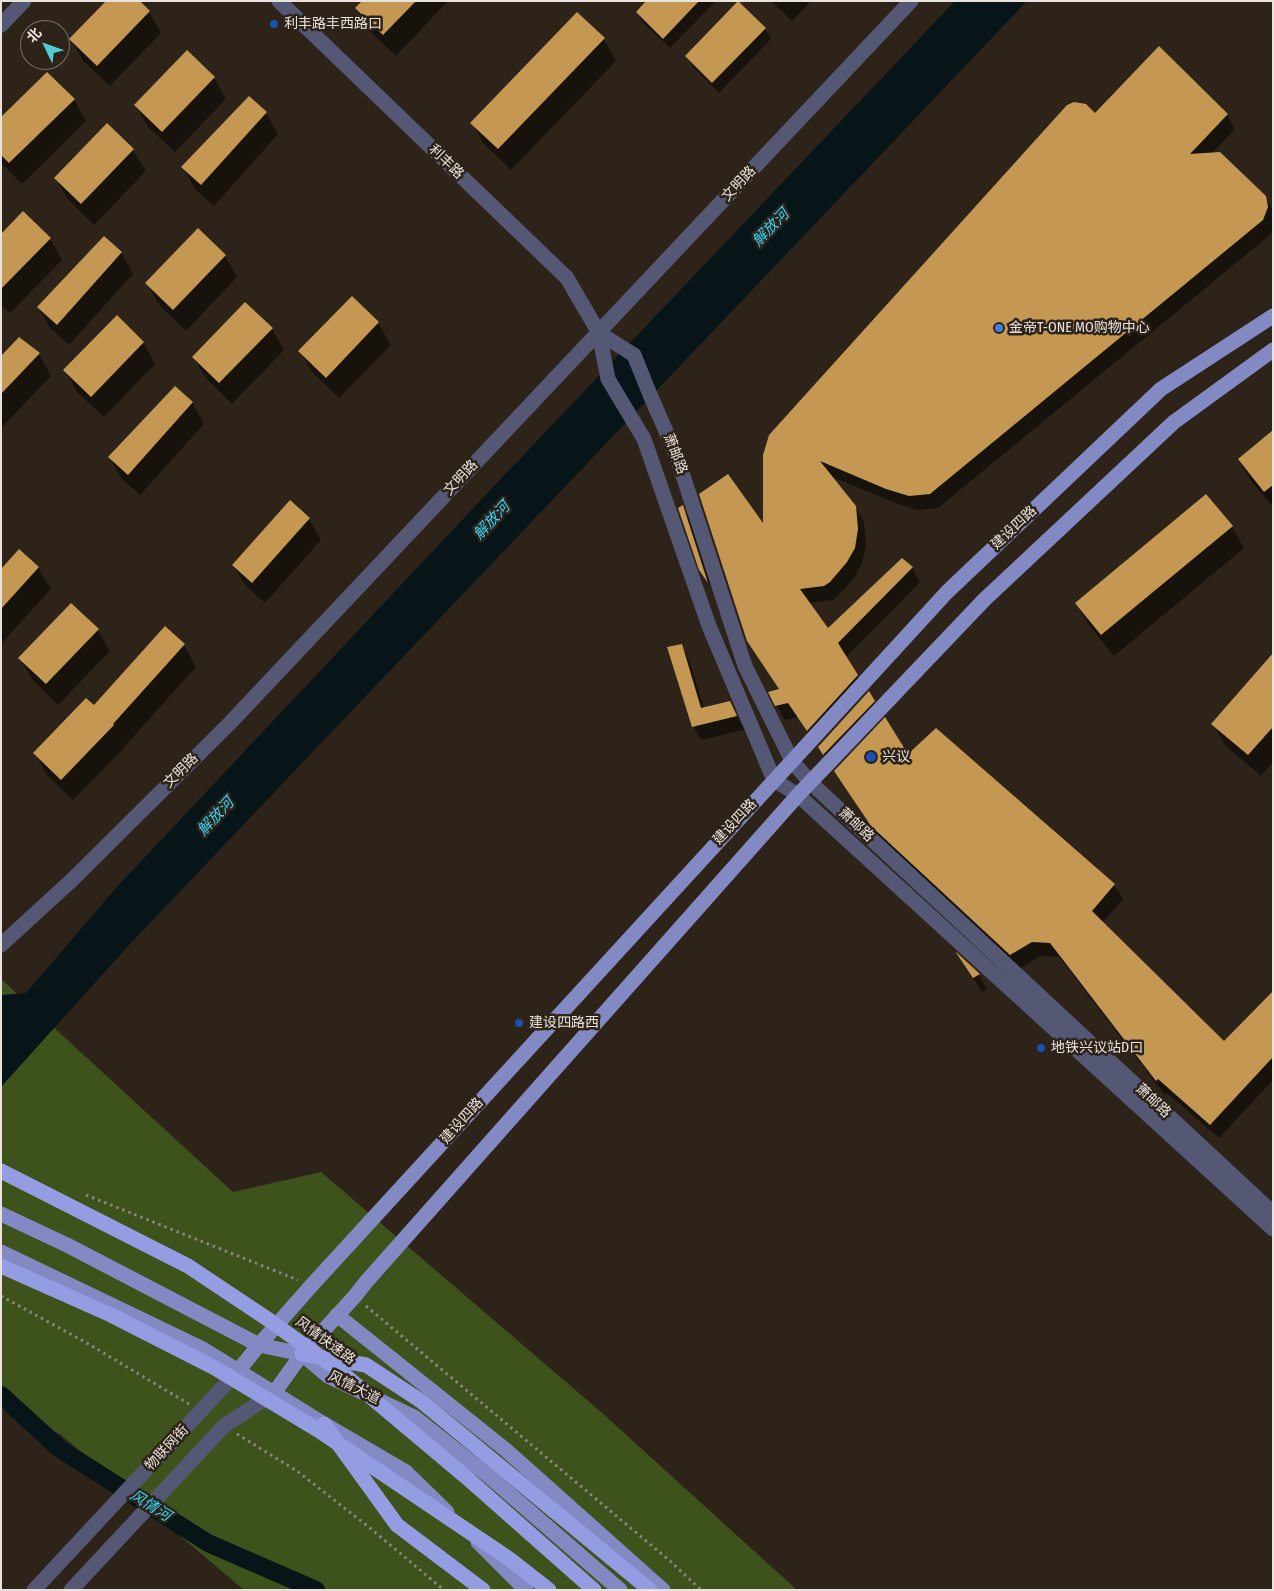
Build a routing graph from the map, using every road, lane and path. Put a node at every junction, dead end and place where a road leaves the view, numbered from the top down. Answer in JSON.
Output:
{"nodes":[{"id":1,"x":24,"y":1,"type":"edge"},
{"id":2,"x":279,"y":1,"type":"edge"},
{"id":3,"x":911,"y":1,"type":"edge"},
{"id":4,"x":1,"y":25,"type":"edge"},
{"id":5,"x":1273,"y":316,"type":"edge"},
{"id":6,"x":599,"y":333,"type":"junction"},
{"id":7,"x":1273,"y":350,"type":"edge"},
{"id":8,"x":792,"y":760,"type":"junction"},
{"id":9,"x":774,"y":780,"type":"junction"},
{"id":10,"x":810,"y":782,"type":"junction"},
{"id":11,"x":798,"y":795,"type":"junction"},
{"id":12,"x":7,"y":933,"type":"edge"},
{"id":13,"x":1,"y":945,"type":"edge"},
{"id":14,"x":1,"y":1171,"type":"edge"},
{"id":15,"x":1273,"y":1213,"type":"edge"},
{"id":16,"x":1,"y":1214,"type":"edge"},
{"id":17,"x":1273,"y":1229,"type":"edge"},
{"id":18,"x":1,"y":1252,"type":"edge"},
{"id":19,"x":1,"y":1266,"type":"edge"},
{"id":20,"x":337,"y":1315,"type":"junction"},
{"id":21,"x":259,"y":1345,"type":"junction"},
{"id":22,"x":302,"y":1354,"type":"junction"},
{"id":23,"x":238,"y":1371,"type":"junction"},
{"id":24,"x":274,"y":1392,"type":"junction"},
{"id":25,"x":324,"y":1424,"type":"junction"},
{"id":26,"x":34,"y":1590,"type":"edge"},
{"id":27,"x":71,"y":1590,"type":"edge"},
{"id":28,"x":483,"y":1590,"type":"edge"},
{"id":29,"x":526,"y":1590,"type":"edge"},
{"id":30,"x":549,"y":1590,"type":"edge"},
{"id":31,"x":594,"y":1590,"type":"edge"},
{"id":32,"x":620,"y":1590,"type":"edge"},
{"id":33,"x":650,"y":1590,"type":"edge"},
{"id":34,"x":663,"y":1590,"type":"edge"}],
"edges":[{"from":1,"to":4,"type":"street"},
{"from":2,"to":6,"type":"street","name":"利丰路"},
{"from":3,"to":6,"type":"street","name":"文明路"},
{"from":5,"to":8,"type":"main road","name":"建设四路"},
{"from":6,"to":8,"type":"street","name":"萧邮路","bridge":true},
{"from":6,"to":9,"type":"street"},
{"from":6,"to":12,"type":"street","name":"文明路"},
{"from":7,"to":10,"type":"main road","name":"建设四路"},
{"from":8,"to":9,"type":"main road","name":"建设四路"},
{"from":8,"to":10,"type":"street","name":"萧邮路"},
{"from":9,"to":11,"type":"street","name":"萧邮路"},
{"from":9,"to":21,"type":"main road","name":"建设四路"},
{"from":10,"to":11,"type":"main road","name":"建设四路"},
{"from":10,"to":15,"type":"street","name":"萧邮路"},
{"from":11,"to":17,"type":"street","name":"萧邮路"},
{"from":11,"to":20,"type":"main road","name":"建设四路"},
{"from":12,"to":13,"type":"street","name":"文明路"},
{"from":14,"to":31,"type":"highway","name":"风情快速路","bridge":true},
{"from":16,"to":21,"type":"main road","name":"风情大道"},
{"from":18,"to":23,"type":"main road"},
{"from":19,"to":30,"type":"highway","bridge":true},
{"from":20,"to":22,"type":"main road","name":"建设四路"},
{"from":20,"to":34,"type":"main road"},
{"from":21,"to":22,"type":"main road","name":"风情大道"},
{"from":21,"to":23,"type":"main road","name":"建设四路"},
{"from":22,"to":24,"type":"main road","name":"建设四路"},
{"from":22,"to":32,"type":"main road","name":"风情大道"},
{"from":22,"to":33,"type":"highway"},
{"from":23,"to":24,"type":"main road"},
{"from":23,"to":26,"type":"street","name":"物联网街"},
{"from":24,"to":25,"type":"main road"},
{"from":24,"to":27,"type":"street","name":"物联网街"},
{"from":25,"to":28,"type":"highway"},
{"from":25,"to":29,"type":"main road"}]}
